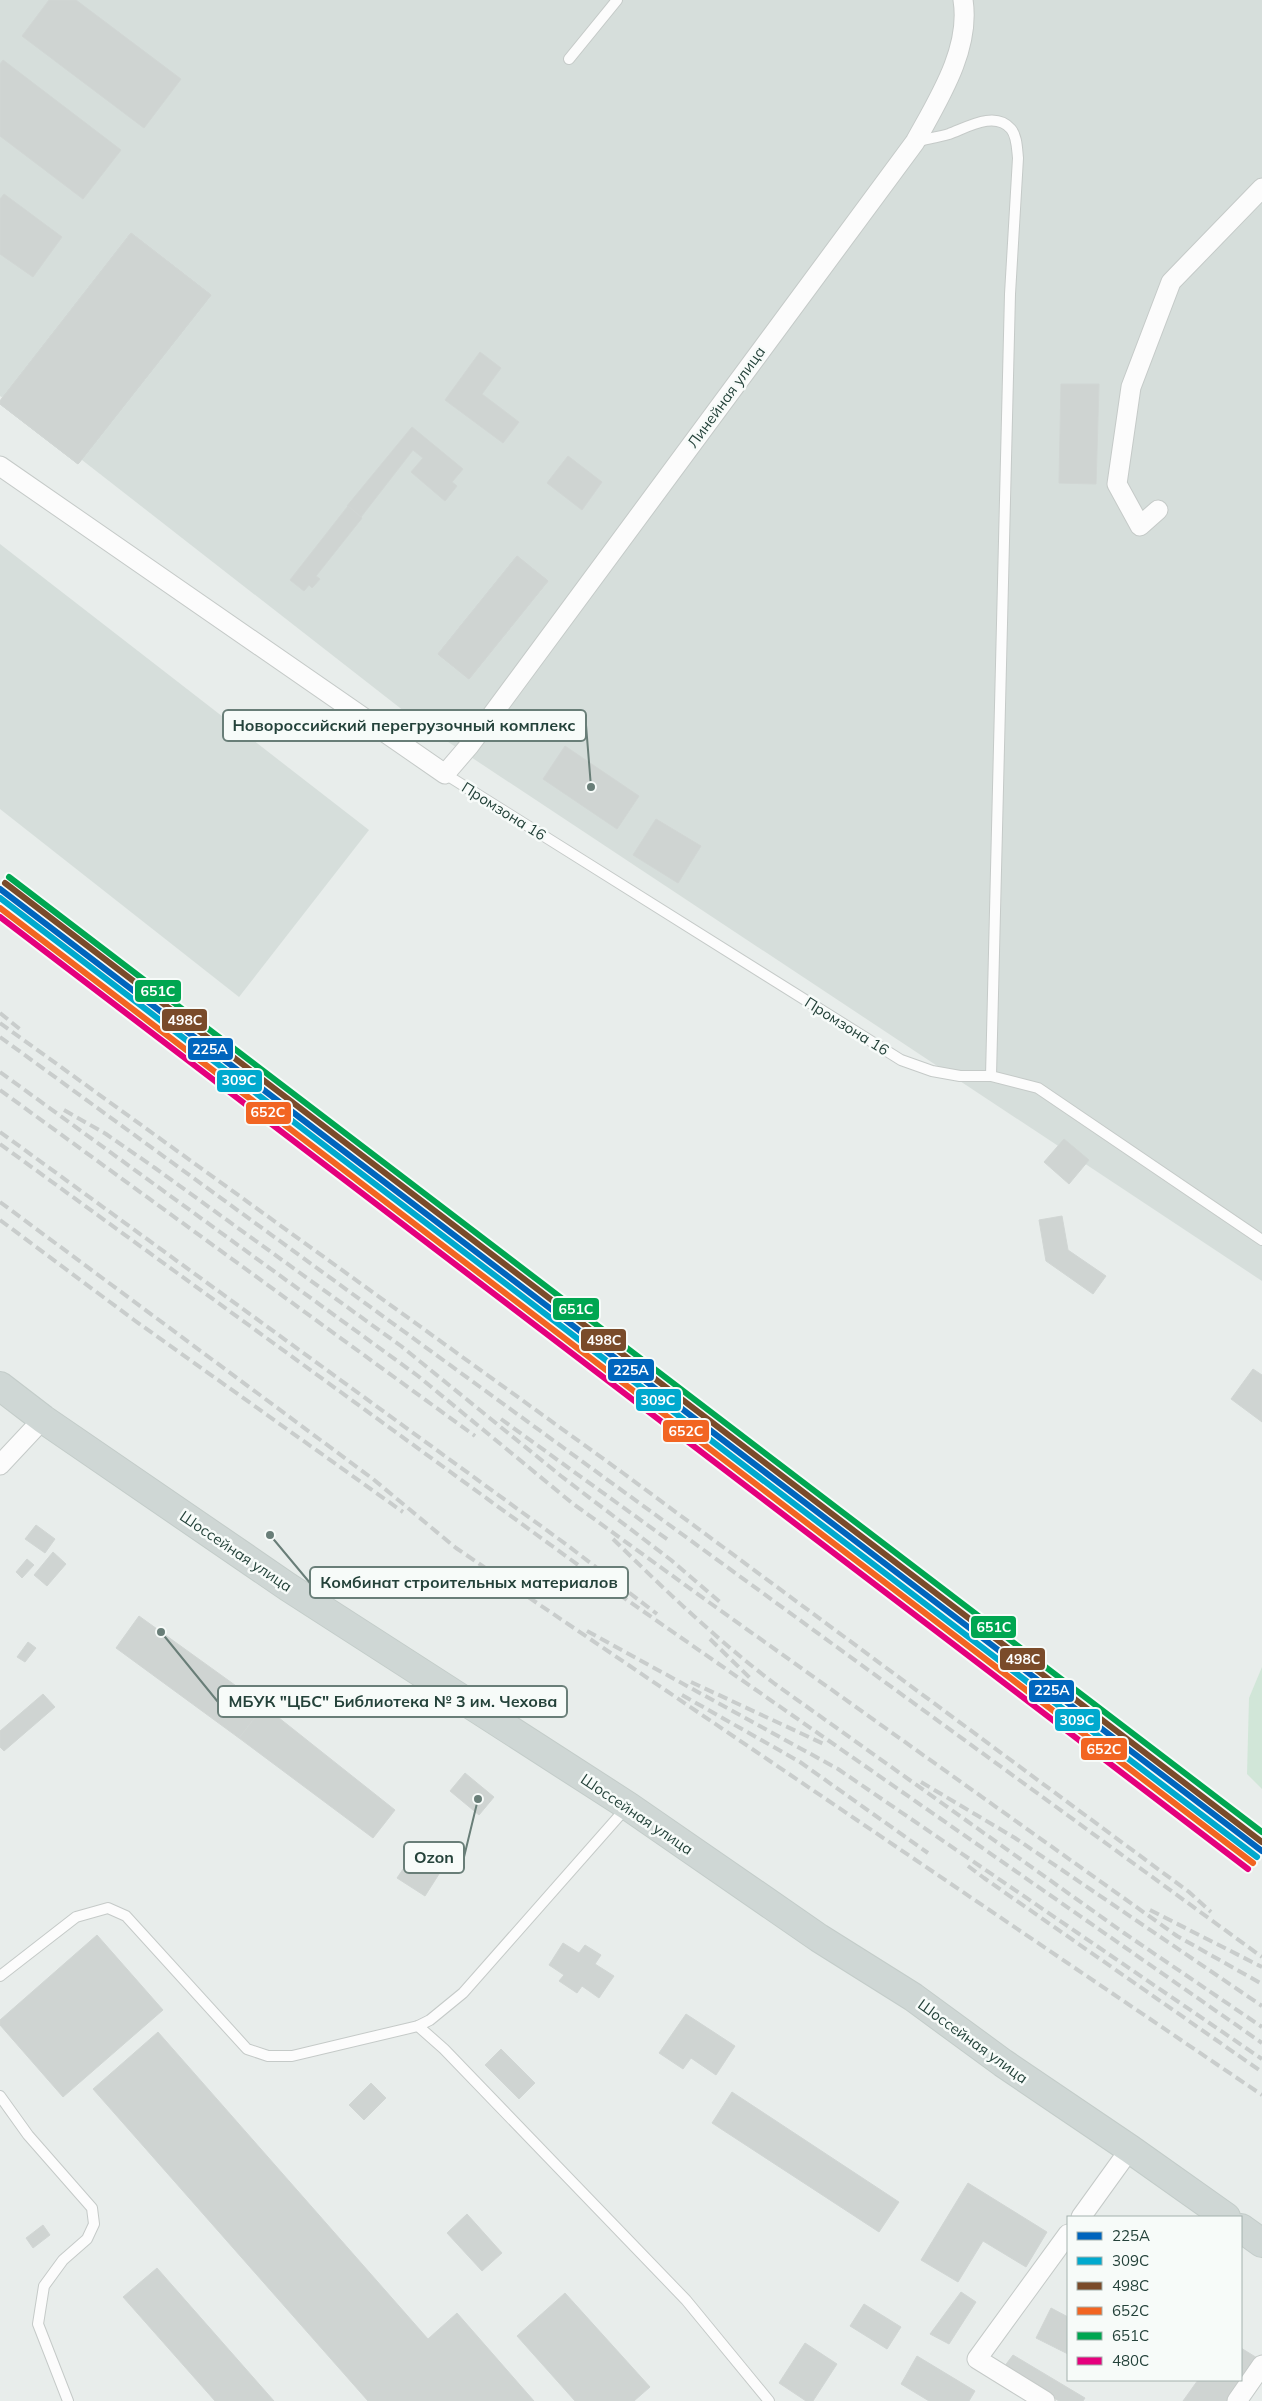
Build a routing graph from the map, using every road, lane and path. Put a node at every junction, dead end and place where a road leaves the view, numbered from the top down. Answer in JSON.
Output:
{"nodes":[{"id":1,"x":616,"y":0,"type":"edge"},
{"id":2,"x":963,"y":0,"type":"edge"},
{"id":3,"x":569,"y":59,"type":"dead end"},
{"id":4,"x":916,"y":142,"type":"junction"},
{"id":5,"x":1262,"y":188,"type":"edge"},
{"id":6,"x":0,"y":466,"type":"edge"},
{"id":7,"x":1158,"y":510,"type":"dead end"},
{"id":8,"x":445,"y":774,"type":"junction"},
{"id":9,"x":991,"y":1076,"type":"junction"},
{"id":10,"x":1262,"y":1240,"type":"edge"},
{"id":11,"x":0,"y":1386,"type":"edge"},
{"id":12,"x":43,"y":1419,"type":"junction"},
{"id":13,"x":0,"y":1465,"type":"edge"},
{"id":14,"x":628,"y":1806,"type":"junction"},
{"id":15,"x":0,"y":1976,"type":"edge"},
{"id":16,"x":418,"y":2026,"type":"junction"},
{"id":17,"x":0,"y":2096,"type":"edge"},
{"id":18,"x":1130,"y":2149,"type":"junction"},
{"id":19,"x":1082,"y":2216,"type":"edge"},
{"id":20,"x":1225,"y":2216,"type":"edge"},
{"id":21,"x":1242,"y":2229,"type":"edge"},
{"id":22,"x":1067,"y":2235,"type":"edge"},
{"id":23,"x":1262,"y":2243,"type":"edge"},
{"id":24,"x":1262,"y":2365,"type":"edge"},
{"id":25,"x":68,"y":2401,"type":"edge"},
{"id":26,"x":769,"y":2401,"type":"edge"},
{"id":27,"x":1045,"y":2401,"type":"edge"},
{"id":28,"x":1237,"y":2401,"type":"edge"}],
"edges":[{"from":1,"to":3,"type":"lane"},
{"from":2,"to":4,"type":"street","name":"Линейная улица"},
{"from":4,"to":8,"type":"street","name":"Линейная улица"},
{"from":4,"to":9,"type":"lane"},
{"from":5,"to":7,"type":"street"},
{"from":6,"to":8,"type":"street"},
{"from":8,"to":9,"type":"lane","name":"Промзона 16"},
{"from":9,"to":10,"type":"lane","name":"Промзона 16"},
{"from":11,"to":12,"type":"main road","name":"Шоссейная улица"},
{"from":12,"to":13,"type":"street"},
{"from":12,"to":14,"type":"main road","name":"Шоссейная улица"},
{"from":14,"to":16,"type":"lane"},
{"from":14,"to":18,"type":"main road","name":"Шоссейная улица"},
{"from":15,"to":16,"type":"lane"},
{"from":16,"to":26,"type":"lane"},
{"from":17,"to":25,"type":"lane"},
{"from":18,"to":19,"type":"street"},
{"from":18,"to":20,"type":"main road","name":"Шоссейная улица"},
{"from":21,"to":23,"type":"main road"},
{"from":22,"to":27,"type":"street"},
{"from":24,"to":28,"type":"street"}]}
